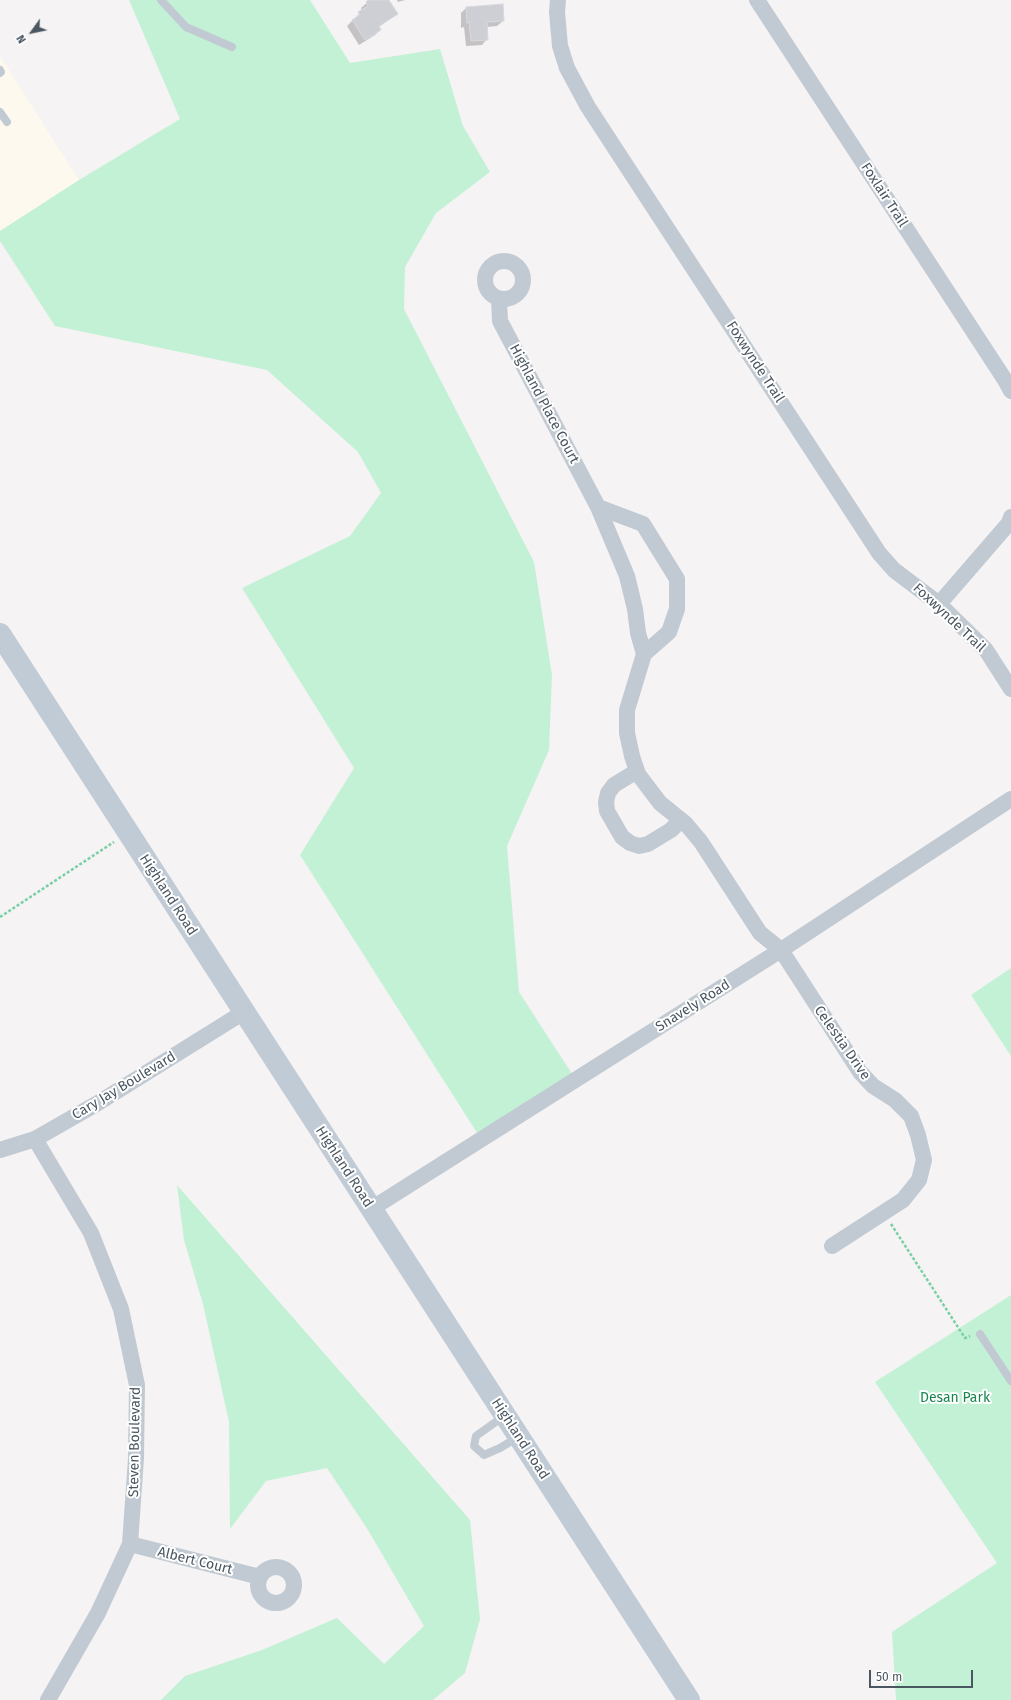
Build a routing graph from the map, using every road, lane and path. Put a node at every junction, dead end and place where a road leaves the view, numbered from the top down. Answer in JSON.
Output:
{"nodes":[{"id":1,"x":161,"y":0,"type":"edge"},
{"id":2,"x":558,"y":0,"type":"edge"},
{"id":3,"x":756,"y":0,"type":"edge"},
{"id":4,"x":232,"y":47,"type":"dead end"},
{"id":5,"x":0,"y":70,"type":"edge"},
{"id":6,"x":0,"y":73,"type":"edge"},
{"id":7,"x":0,"y":112,"type":"edge"},
{"id":8,"x":6,"y":122,"type":"dead end"},
{"id":9,"x":499,"y":299,"type":"dead end"},
{"id":10,"x":1011,"y":391,"type":"edge"},
{"id":11,"x":598,"y":508,"type":"junction"},
{"id":12,"x":1011,"y":517,"type":"edge"},
{"id":13,"x":939,"y":604,"type":"junction"},
{"id":14,"x":0,"y":634,"type":"edge"},
{"id":15,"x":644,"y":654,"type":"junction"},
{"id":16,"x":1011,"y":689,"type":"edge"},
{"id":17,"x":637,"y":771,"type":"junction"},
{"id":18,"x":1011,"y":799,"type":"edge"},
{"id":19,"x":681,"y":820,"type":"junction"},
{"id":20,"x":128,"y":832,"type":"junction"},
{"id":21,"x":0,"y":917,"type":"edge"},
{"id":22,"x":781,"y":950,"type":"junction"},
{"id":23,"x":244,"y":1012,"type":"junction"},
{"id":24,"x":35,"y":1139,"type":"junction"},
{"id":25,"x":0,"y":1150,"type":"edge"},
{"id":26,"x":371,"y":1209,"type":"junction"},
{"id":27,"x":884,"y":1213,"type":"junction"},
{"id":28,"x":832,"y":1246,"type":"dead end"},
{"id":29,"x":980,"y":1334,"type":"joint"},
{"id":30,"x":1011,"y":1381,"type":"edge"},
{"id":31,"x":505,"y":1415,"type":"junction"},
{"id":32,"x":518,"y":1436,"type":"junction"},
{"id":33,"x":130,"y":1544,"type":"junction"},
{"id":34,"x":260,"y":1577,"type":"dead end"},
{"id":35,"x":48,"y":1700,"type":"edge"},
{"id":36,"x":689,"y":1700,"type":"edge"}],
"edges":[{"from":1,"to":4,"type":"lane"},
{"from":2,"to":13,"type":"street","name":"Foxwynde Trail"},
{"from":3,"to":10,"type":"street","name":"Foxlair Trail"},
{"from":5,"to":6,"type":"lane"},
{"from":7,"to":8,"type":"lane"},
{"from":9,"to":11,"type":"street","name":"Highland Place Court"},
{"from":11,"to":15,"type":"street","name":"Highland Place Court"},
{"from":11,"to":15,"type":"street"},
{"from":12,"to":13,"type":"street"},
{"from":13,"to":16,"type":"street","name":"Foxwynde Trail"},
{"from":14,"to":20,"type":"street","name":"Highland Road"},
{"from":15,"to":17,"type":"street"},
{"from":17,"to":19,"type":"street"},
{"from":17,"to":19,"type":"street"},
{"from":18,"to":22,"type":"street","name":"Snavely Road"},
{"from":19,"to":22,"type":"street"},
{"from":20,"to":21,"type":"path"},
{"from":20,"to":23,"type":"street","name":"Highland Road"},
{"from":22,"to":26,"type":"street","name":"Snavely Road"},
{"from":22,"to":27,"type":"street","name":"Celestia Drive"},
{"from":23,"to":24,"type":"street","name":"Cary Jay Boulevard"},
{"from":23,"to":26,"type":"street","name":"Highland Road"},
{"from":24,"to":25,"type":"street","name":"Cary Jay Boulevard"},
{"from":24,"to":33,"type":"street","name":"Steven Boulevard"},
{"from":26,"to":31,"type":"street","name":"Highland Road"},
{"from":27,"to":28,"type":"street","name":"Celestia Drive"},
{"from":27,"to":29,"type":"path"},
{"from":29,"to":30,"type":"lane"},
{"from":31,"to":32,"type":"street","name":"Highland Road"},
{"from":31,"to":32,"type":"lane"},
{"from":32,"to":36,"type":"street","name":"Highland Road"},
{"from":33,"to":34,"type":"street","name":"Albert Court"},
{"from":33,"to":35,"type":"street","name":"Steven Boulevard"}]}
